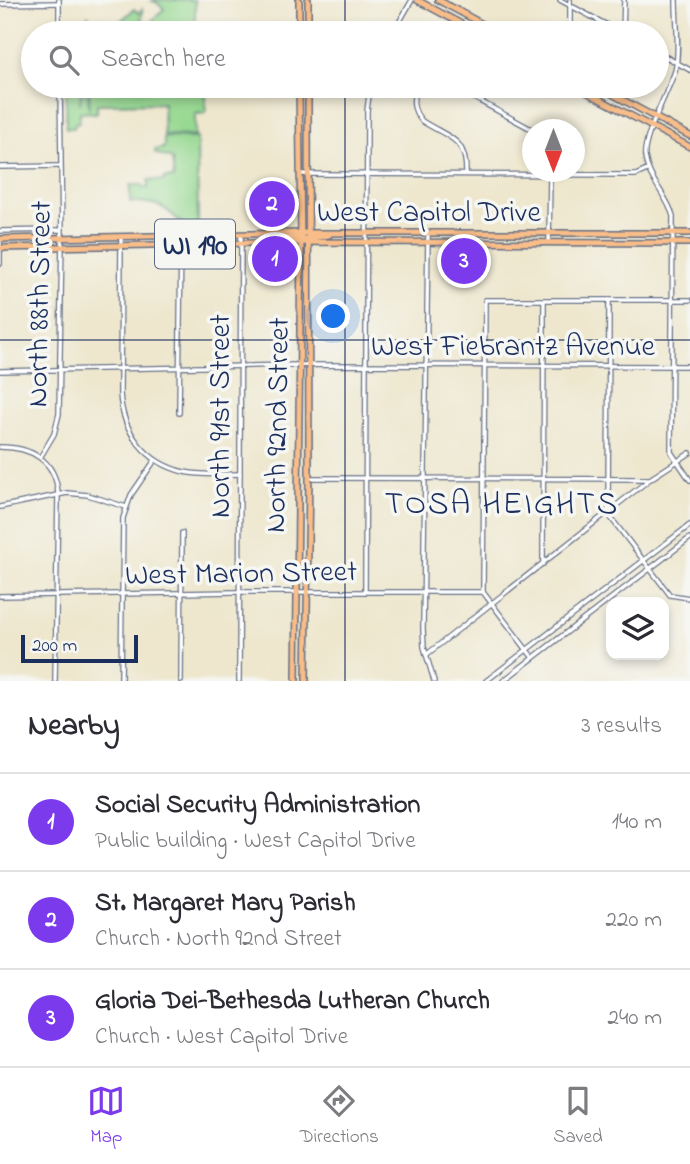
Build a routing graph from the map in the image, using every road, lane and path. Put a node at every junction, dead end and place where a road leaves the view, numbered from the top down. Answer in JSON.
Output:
{"nodes":[{"id":1,"x":299,"y":0,"type":"edge"},
{"id":2,"x":308,"y":0,"type":"edge"},
{"id":3,"x":414,"y":0,"type":"edge"},
{"id":4,"x":438,"y":0,"type":"edge"},
{"id":5,"x":560,"y":0,"type":"edge"},
{"id":6,"x":624,"y":0,"type":"edge"},
{"id":7,"x":676,"y":0,"type":"edge"},
{"id":8,"x":59,"y":1,"type":"edge"},
{"id":9,"x":570,"y":3,"type":"edge"},
{"id":10,"x":0,"y":4,"type":"edge"},
{"id":11,"x":299,"y":10,"type":"junction"},
{"id":12,"x":308,"y":10,"type":"junction"},
{"id":13,"x":59,"y":21,"type":"edge"},
{"id":14,"x":299,"y":21,"type":"edge"},
{"id":15,"x":308,"y":21,"type":"edge"},
{"id":16,"x":401,"y":21,"type":"edge"},
{"id":17,"x":455,"y":21,"type":"edge"},
{"id":18,"x":477,"y":21,"type":"edge"},
{"id":19,"x":570,"y":21,"type":"edge"},
{"id":20,"x":602,"y":21,"type":"edge"},
{"id":21,"x":623,"y":21,"type":"edge"},
{"id":22,"x":669,"y":59,"type":"edge"},
{"id":23,"x":676,"y":63,"type":"junction"},
{"id":24,"x":690,"y":70,"type":"edge"},
{"id":25,"x":669,"y":83,"type":"edge"},
{"id":26,"x":60,"y":98,"type":"edge"},
{"id":27,"x":299,"y":98,"type":"edge"},
{"id":28,"x":308,"y":98,"type":"edge"},
{"id":29,"x":369,"y":98,"type":"edge"},
{"id":30,"x":415,"y":98,"type":"edge"},
{"id":31,"x":474,"y":98,"type":"edge"},
{"id":32,"x":598,"y":98,"type":"edge"},
{"id":33,"x":620,"y":98,"type":"edge"},
{"id":34,"x":664,"y":98,"type":"edge"},
{"id":35,"x":657,"y":118,"type":"junction"},
{"id":36,"x":522,"y":124,"type":"edge"},
{"id":37,"x":652,"y":127,"type":"junction"},
{"id":38,"x":690,"y":136,"type":"edge"},
{"id":39,"x":690,"y":147,"type":"edge"},
{"id":40,"x":60,"y":166,"type":"junction"},
{"id":41,"x":0,"y":167,"type":"edge"},
{"id":42,"x":648,"y":170,"type":"junction"},
{"id":43,"x":522,"y":173,"type":"edge"},
{"id":44,"x":300,"y":174,"type":"junction"},
{"id":45,"x":308,"y":174,"type":"junction"},
{"id":46,"x":367,"y":174,"type":"junction"},
{"id":47,"x":466,"y":174,"type":"junction"},
{"id":48,"x":585,"y":174,"type":"edge"},
{"id":49,"x":550,"y":182,"type":"edge"},
{"id":50,"x":61,"y":230,"type":"junction"},
{"id":51,"x":0,"y":231,"type":"edge"},
{"id":52,"x":367,"y":233,"type":"junction"},
{"id":53,"x":428,"y":233,"type":"junction"},
{"id":54,"x":549,"y":233,"type":"junction"},
{"id":55,"x":673,"y":233,"type":"junction"},
{"id":56,"x":690,"y":233,"type":"edge"},
{"id":57,"x":241,"y":234,"type":"junction"},
{"id":58,"x":181,"y":235,"type":"junction"},
{"id":59,"x":121,"y":236,"type":"junction"},
{"id":60,"x":62,"y":237,"type":"junction"},
{"id":61,"x":300,"y":238,"type":"junction"},
{"id":62,"x":308,"y":238,"type":"junction"},
{"id":63,"x":0,"y":239,"type":"edge"},
{"id":64,"x":368,"y":242,"type":"junction"},
{"id":65,"x":240,"y":243,"type":"junction"},
{"id":66,"x":428,"y":243,"type":"junction"},
{"id":67,"x":549,"y":243,"type":"junction"},
{"id":68,"x":673,"y":243,"type":"junction"},
{"id":69,"x":690,"y":243,"type":"edge"},
{"id":70,"x":181,"y":244,"type":"junction"},
{"id":71,"x":121,"y":246,"type":"junction"},
{"id":72,"x":61,"y":247,"type":"junction"},
{"id":73,"x":0,"y":248,"type":"edge"},
{"id":74,"x":0,"y":264,"type":"edge"},
{"id":75,"x":544,"y":300,"type":"junction"},
{"id":76,"x":609,"y":300,"type":"junction"},
{"id":77,"x":673,"y":300,"type":"junction"},
{"id":78,"x":690,"y":300,"type":"edge"},
{"id":79,"x":299,"y":365,"type":"junction"},
{"id":80,"x":308,"y":365,"type":"junction"},
{"id":81,"x":367,"y":365,"type":"junction"},
{"id":82,"x":425,"y":365,"type":"junction"},
{"id":83,"x":483,"y":366,"type":"junction"},
{"id":84,"x":543,"y":366,"type":"junction"},
{"id":85,"x":608,"y":366,"type":"junction"},
{"id":86,"x":672,"y":366,"type":"junction"},
{"id":87,"x":690,"y":366,"type":"edge"},
{"id":88,"x":240,"y":367,"type":"junction"},
{"id":89,"x":180,"y":368,"type":"junction"},
{"id":90,"x":120,"y":369,"type":"junction"},
{"id":91,"x":60,"y":370,"type":"junction"},
{"id":92,"x":0,"y":371,"type":"edge"},
{"id":93,"x":180,"y":413,"type":"dead end"},
{"id":94,"x":0,"y":447,"type":"edge"},
{"id":95,"x":690,"y":453,"type":"edge"},
{"id":96,"x":41,"y":456,"type":"junction"},
{"id":97,"x":155,"y":460,"type":"junction"},
{"id":98,"x":678,"y":462,"type":"junction"},
{"id":99,"x":240,"y":474,"type":"junction"},
{"id":100,"x":309,"y":478,"type":"junction"},
{"id":101,"x":366,"y":478,"type":"junction"},
{"id":102,"x":424,"y":478,"type":"junction"},
{"id":103,"x":483,"y":478,"type":"junction"},
{"id":104,"x":543,"y":478,"type":"junction"},
{"id":105,"x":608,"y":478,"type":"junction"},
{"id":106,"x":650,"y":479,"type":"junction"},
{"id":107,"x":690,"y":480,"type":"edge"},
{"id":108,"x":58,"y":494,"type":"junction"},
{"id":109,"x":0,"y":507,"type":"edge"},
{"id":110,"x":126,"y":507,"type":"junction"},
{"id":111,"x":608,"y":514,"type":"junction"},
{"id":112,"x":690,"y":525,"type":"edge"},
{"id":113,"x":182,"y":533,"type":"dead end"},
{"id":114,"x":690,"y":538,"type":"edge"},
{"id":115,"x":643,"y":561,"type":"junction"},
{"id":116,"x":543,"y":564,"type":"junction"},
{"id":117,"x":649,"y":569,"type":"junction"},
{"id":118,"x":365,"y":591,"type":"junction"},
{"id":119,"x":240,"y":592,"type":"junction"},
{"id":120,"x":296,"y":592,"type":"junction"},
{"id":121,"x":307,"y":592,"type":"junction"},
{"id":122,"x":424,"y":592,"type":"junction"},
{"id":123,"x":483,"y":592,"type":"junction"},
{"id":124,"x":182,"y":593,"type":"junction"},
{"id":125,"x":122,"y":594,"type":"junction"},
{"id":126,"x":57,"y":595,"type":"junction"},
{"id":127,"x":0,"y":596,"type":"edge"},
{"id":128,"x":690,"y":598,"type":"edge"},
{"id":129,"x":491,"y":604,"type":"junction"},
{"id":130,"x":527,"y":649,"type":"junction"},
{"id":131,"x":426,"y":655,"type":"junction"},
{"id":132,"x":533,"y":658,"type":"junction"},
{"id":133,"x":55,"y":681,"type":"edge"},
{"id":134,"x":121,"y":681,"type":"edge"},
{"id":135,"x":181,"y":681,"type":"edge"},
{"id":136,"x":239,"y":681,"type":"edge"},
{"id":137,"x":296,"y":681,"type":"edge"},
{"id":138,"x":306,"y":681,"type":"edge"},
{"id":139,"x":434,"y":681,"type":"edge"},
{"id":140,"x":486,"y":681,"type":"edge"},
{"id":141,"x":503,"y":681,"type":"edge"}],
"edges":[{"from":1,"to":11,"type":"main road"},
{"from":2,"to":12,"type":"main road"},
{"from":3,"to":16,"type":"street"},
{"from":3,"to":17,"type":"main road"},
{"from":4,"to":18,"type":"main road"},
{"from":5,"to":9,"type":"street"},
{"from":6,"to":21,"type":"street"},
{"from":7,"to":23,"type":"street"},
{"from":8,"to":10,"type":"street"},
{"from":8,"to":13,"type":"street"},
{"from":9,"to":19,"type":"street"},
{"from":9,"to":20,"type":"street"},
{"from":11,"to":12,"type":"main road"},
{"from":11,"to":14,"type":"main road"},
{"from":12,"to":15,"type":"main road"},
{"from":22,"to":23,"type":"street"},
{"from":23,"to":24,"type":"street"},
{"from":23,"to":25,"type":"street"},
{"from":26,"to":40,"type":"street","name":"North 88th Street"},
{"from":27,"to":44,"type":"main road","name":"North 92nd Street"},
{"from":28,"to":45,"type":"main road","name":"North 92nd Street"},
{"from":29,"to":46,"type":"street"},
{"from":30,"to":47,"type":"street"},
{"from":31,"to":36,"type":"street"},
{"from":32,"to":37,"type":"main road"},
{"from":33,"to":35,"type":"main road"},
{"from":34,"to":35,"type":"street"},
{"from":35,"to":37,"type":"street"},
{"from":35,"to":38,"type":"main road"},
{"from":37,"to":39,"type":"main road"},
{"from":37,"to":42,"type":"street"},
{"from":40,"to":41,"type":"street"},
{"from":40,"to":50,"type":"street","name":"North 88th Street"},
{"from":42,"to":48,"type":"street"},
{"from":42,"to":55,"type":"street"},
{"from":43,"to":47,"type":"street"},
{"from":44,"to":45,"type":"street"},
{"from":44,"to":61,"type":"main road","name":"North 92nd Street"},
{"from":45,"to":46,"type":"street"},
{"from":45,"to":62,"type":"main road","name":"North 92nd Street"},
{"from":46,"to":47,"type":"street"},
{"from":46,"to":52,"type":"street"},
{"from":49,"to":54,"type":"street"},
{"from":50,"to":51,"type":"street"},
{"from":50,"to":60,"type":"street","name":"North 88th Street"},
{"from":52,"to":53,"type":"main road","name":"West Capitol Drive","number":"WI 190"},
{"from":52,"to":62,"type":"main road","name":"West Capitol Drive","number":"WI 190"},
{"from":52,"to":64,"type":"street"},
{"from":53,"to":54,"type":"main road","name":"West Capitol Drive","number":"WI 190"},
{"from":53,"to":66,"type":"street"},
{"from":54,"to":55,"type":"main road","name":"West Capitol Drive","number":"WI 190"},
{"from":54,"to":67,"type":"street"},
{"from":55,"to":56,"type":"main road","name":"West Capitol Drive","number":"WI 190"},
{"from":55,"to":68,"type":"street"},
{"from":57,"to":58,"type":"main road","name":"West Capitol Drive","number":"WI 190"},
{"from":57,"to":61,"type":"main road","name":"West Capitol Drive","number":"WI 190"},
{"from":57,"to":65,"type":"street","name":"North 91st Street"},
{"from":58,"to":59,"type":"main road","name":"West Capitol Drive","number":"WI 190"},
{"from":58,"to":70,"type":"street"},
{"from":59,"to":60,"type":"main road","name":"West Capitol Drive","number":"WI 190"},
{"from":59,"to":71,"type":"street"},
{"from":60,"to":63,"type":"main road","name":"West Capitol Drive","number":"WI 190"},
{"from":60,"to":72,"type":"street","name":"North 88th Street"},
{"from":61,"to":62,"type":"main road","name":"West Capitol Drive","number":"WI 190"},
{"from":61,"to":65,"type":"main road","number":"WI 190"},
{"from":61,"to":79,"type":"main road","name":"North 92nd Street"},
{"from":62,"to":64,"type":"main road","name":"West Capitol Drive","number":"WI 190"},
{"from":62,"to":80,"type":"main road","name":"North 92nd Street"},
{"from":63,"to":73,"type":"street"},
{"from":64,"to":66,"type":"main road","name":"West Capitol Drive","number":"WI 190"},
{"from":64,"to":81,"type":"street"},
{"from":65,"to":70,"type":"main road","number":"WI 190"},
{"from":65,"to":88,"type":"street","name":"North 91st Street"},
{"from":66,"to":67,"type":"main road","name":"West Capitol Drive","number":"WI 190"},
{"from":66,"to":82,"type":"street"},
{"from":67,"to":68,"type":"main road","name":"West Capitol Drive","number":"WI 190"},
{"from":68,"to":69,"type":"main road","name":"West Capitol Drive","number":"WI 190"},
{"from":68,"to":77,"type":"street"},
{"from":70,"to":71,"type":"main road","number":"WI 190"},
{"from":70,"to":89,"type":"street"},
{"from":71,"to":72,"type":"main road","number":"WI 190"},
{"from":71,"to":90,"type":"street"},
{"from":72,"to":73,"type":"main road","number":"WI 190"},
{"from":72,"to":91,"type":"street","name":"North 88th Street"},
{"from":73,"to":74,"type":"street"},
{"from":75,"to":76,"type":"street"},
{"from":75,"to":83,"type":"street"},
{"from":75,"to":84,"type":"street"},
{"from":76,"to":77,"type":"street"},
{"from":76,"to":85,"type":"street"},
{"from":77,"to":78,"type":"street"},
{"from":77,"to":86,"type":"street"},
{"from":79,"to":80,"type":"street","name":"West Fiebrantz Avenue"},
{"from":79,"to":88,"type":"street","name":"West Fiebrantz Avenue"},
{"from":79,"to":120,"type":"main road","name":"North 92nd Street"},
{"from":80,"to":81,"type":"street","name":"West Fiebrantz Avenue"},
{"from":80,"to":100,"type":"main road","name":"North 92nd Street"},
{"from":81,"to":82,"type":"street","name":"West Fiebrantz Avenue"},
{"from":81,"to":101,"type":"street"},
{"from":82,"to":83,"type":"street","name":"West Fiebrantz Avenue"},
{"from":82,"to":102,"type":"street"},
{"from":83,"to":84,"type":"street","name":"West Fiebrantz Avenue"},
{"from":83,"to":103,"type":"street"},
{"from":84,"to":85,"type":"street","name":"West Fiebrantz Avenue"},
{"from":84,"to":104,"type":"street"},
{"from":85,"to":86,"type":"street","name":"West Fiebrantz Avenue"},
{"from":85,"to":105,"type":"street"},
{"from":86,"to":87,"type":"street","name":"West Fiebrantz Avenue"},
{"from":86,"to":98,"type":"street"},
{"from":88,"to":89,"type":"street","name":"West Fiebrantz Avenue"},
{"from":88,"to":99,"type":"street","name":"North 91st Street"},
{"from":89,"to":90,"type":"street","name":"West Fiebrantz Avenue"},
{"from":89,"to":93,"type":"street"},
{"from":90,"to":91,"type":"street","name":"West Fiebrantz Avenue"},
{"from":90,"to":97,"type":"street"},
{"from":91,"to":92,"type":"street","name":"West Fiebrantz Avenue"},
{"from":91,"to":96,"type":"street","name":"North 88th Street"},
{"from":94,"to":96,"type":"street"},
{"from":95,"to":98,"type":"street"},
{"from":96,"to":108,"type":"street"},
{"from":97,"to":99,"type":"street"},
{"from":97,"to":110,"type":"street"},
{"from":98,"to":106,"type":"street"},
{"from":98,"to":107,"type":"street"},
{"from":99,"to":119,"type":"street","name":"North 91st Street"},
{"from":100,"to":101,"type":"street"},
{"from":100,"to":121,"type":"main road","name":"North 92nd Street"},
{"from":101,"to":102,"type":"street"},
{"from":101,"to":118,"type":"street"},
{"from":102,"to":103,"type":"street"},
{"from":102,"to":122,"type":"street"},
{"from":103,"to":104,"type":"street"},
{"from":103,"to":123,"type":"street"},
{"from":104,"to":105,"type":"street"},
{"from":104,"to":116,"type":"street"},
{"from":105,"to":106,"type":"street"},
{"from":105,"to":111,"type":"street"},
{"from":106,"to":111,"type":"street"},
{"from":108,"to":109,"type":"street"},
{"from":108,"to":110,"type":"street"},
{"from":108,"to":126,"type":"street"},
{"from":110,"to":125,"type":"street"},
{"from":111,"to":115,"type":"street"},
{"from":111,"to":116,"type":"street"},
{"from":112,"to":115,"type":"street"},
{"from":113,"to":124,"type":"street"},
{"from":114,"to":117,"type":"street"},
{"from":115,"to":117,"type":"street"},
{"from":115,"to":130,"type":"street"},
{"from":116,"to":129,"type":"street"},
{"from":117,"to":128,"type":"street"},
{"from":117,"to":132,"type":"street"},
{"from":118,"to":121,"type":"street","name":"West Marion Street"},
{"from":118,"to":122,"type":"street","name":"West Marion Street"},
{"from":119,"to":120,"type":"street","name":"West Marion Street"},
{"from":119,"to":124,"type":"street","name":"West Marion Street"},
{"from":119,"to":136,"type":"street","name":"North 91st Street"},
{"from":120,"to":121,"type":"street","name":"West Marion Street"},
{"from":120,"to":137,"type":"main road","name":"North 92nd Street"},
{"from":121,"to":138,"type":"main road","name":"North 92nd Street"},
{"from":122,"to":123,"type":"street","name":"West Marion Street"},
{"from":122,"to":131,"type":"street"},
{"from":123,"to":129,"type":"street"},
{"from":124,"to":125,"type":"street","name":"West Marion Street"},
{"from":124,"to":135,"type":"street"},
{"from":125,"to":126,"type":"street","name":"West Marion Street"},
{"from":125,"to":134,"type":"street"},
{"from":126,"to":127,"type":"street","name":"West Marion Street"},
{"from":126,"to":133,"type":"street"},
{"from":129,"to":130,"type":"street"},
{"from":129,"to":131,"type":"street"},
{"from":130,"to":132,"type":"street"},
{"from":130,"to":140,"type":"street"},
{"from":131,"to":139,"type":"street"},
{"from":132,"to":141,"type":"street"}]}
